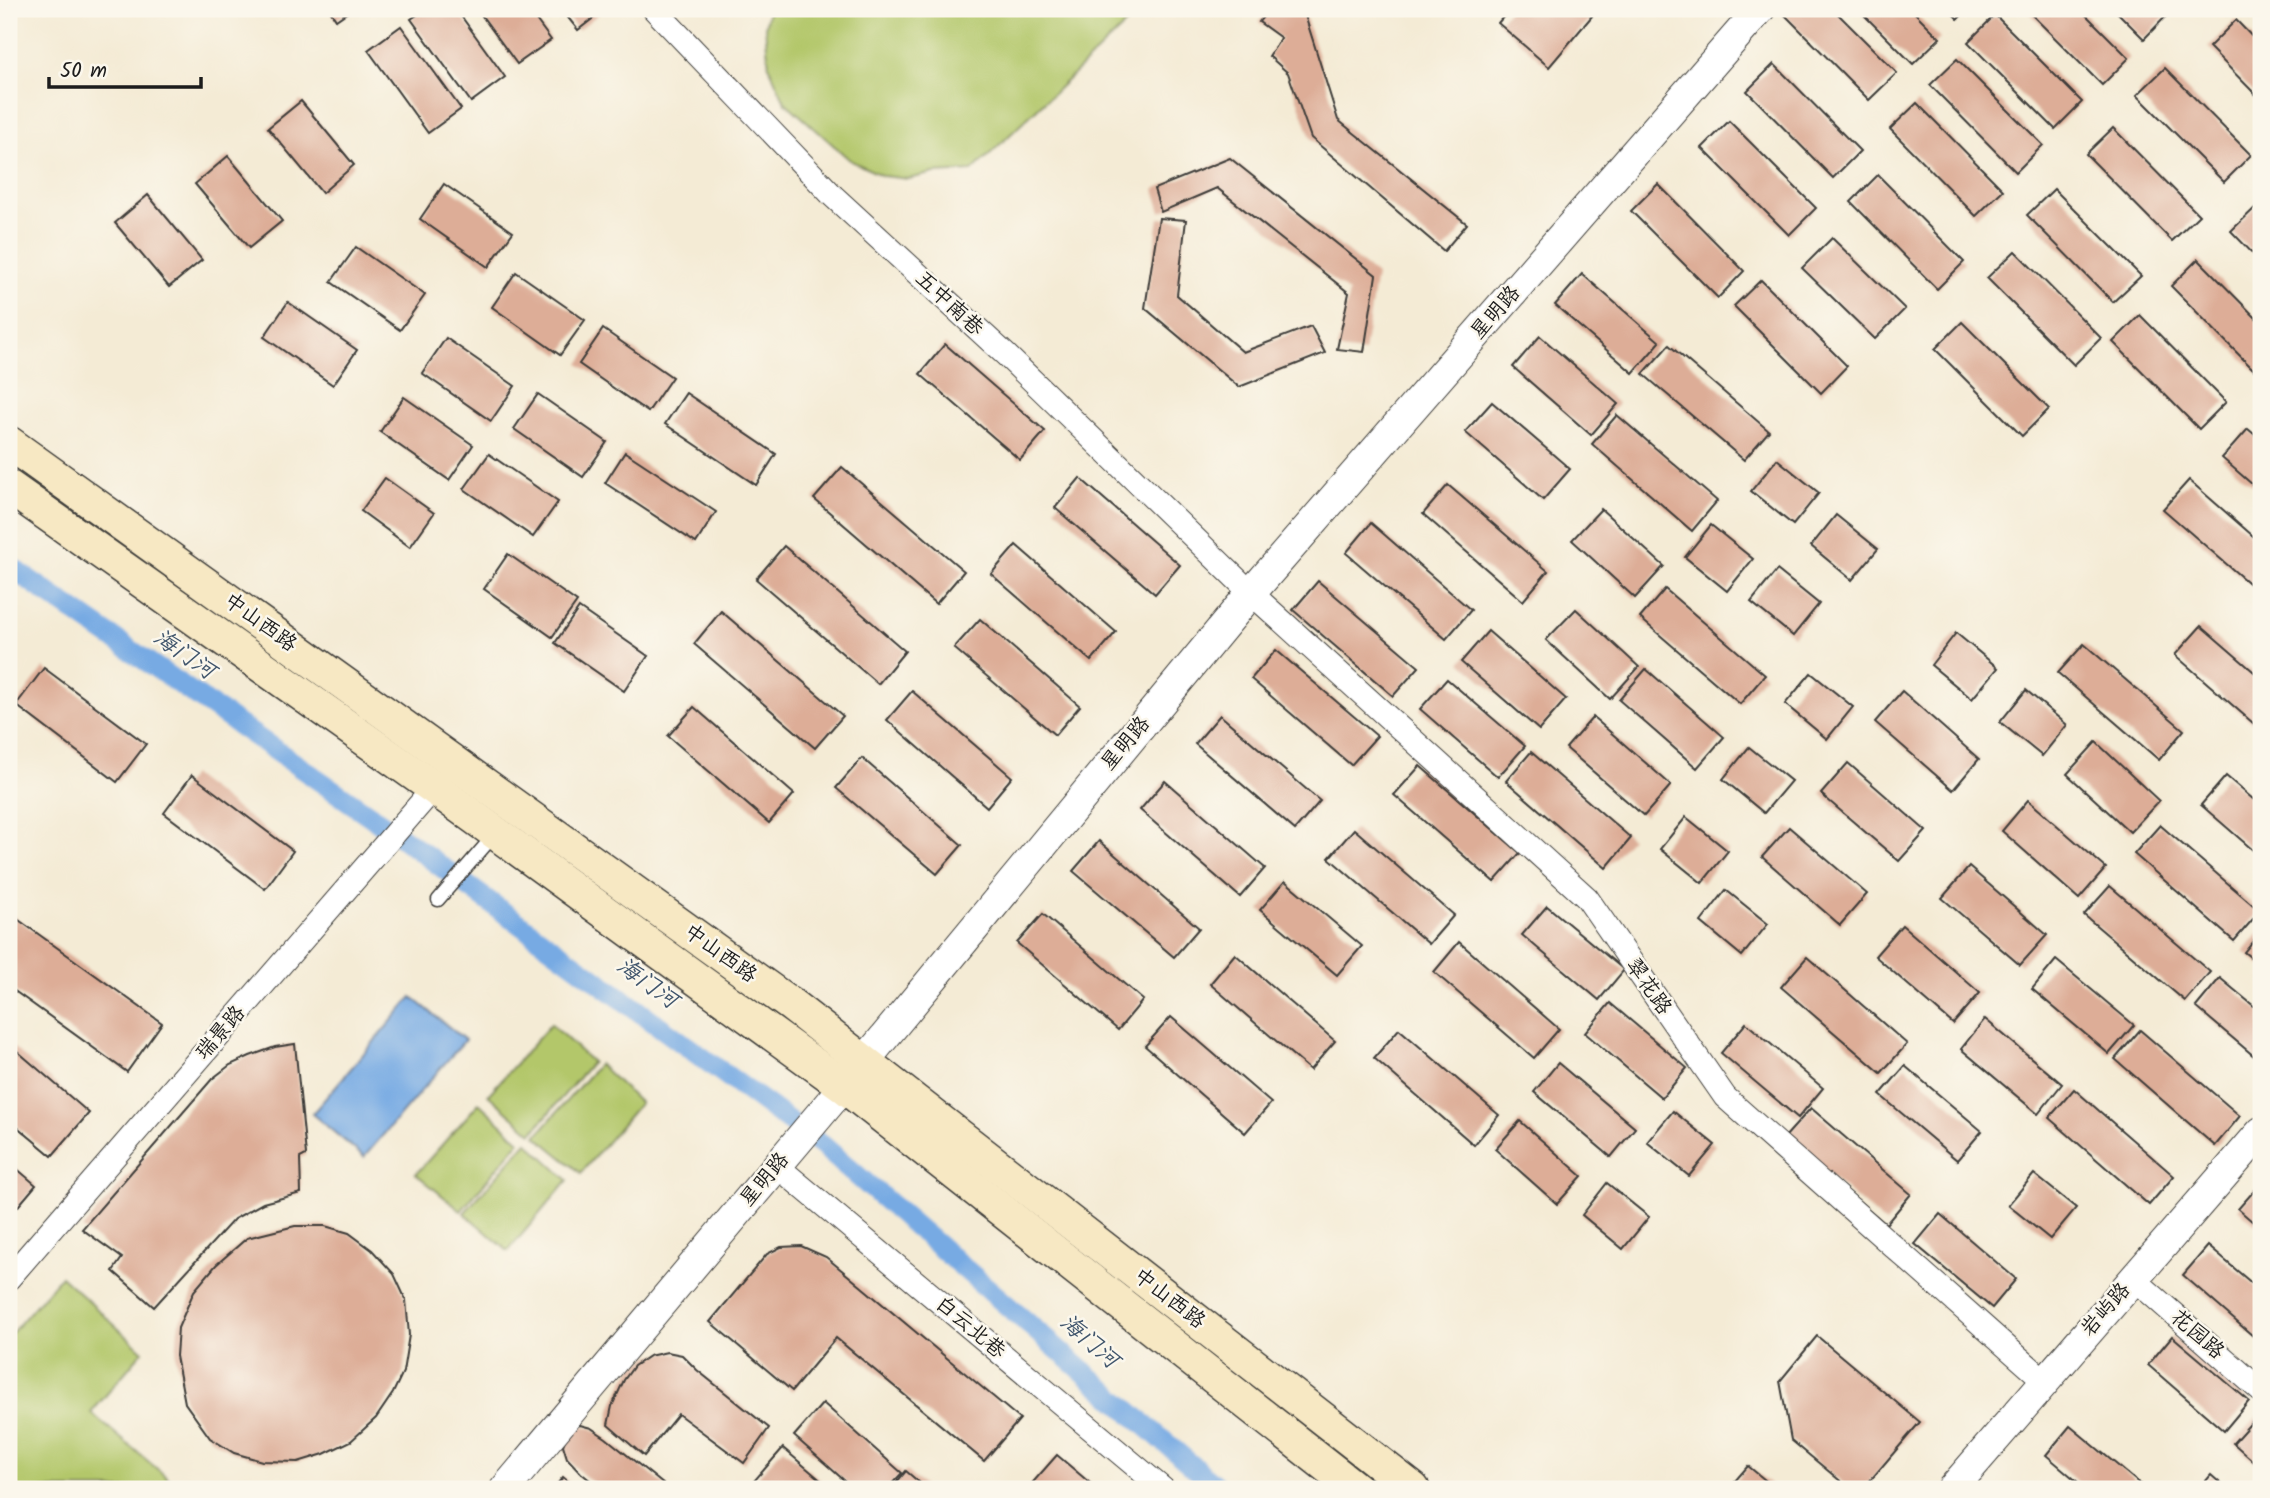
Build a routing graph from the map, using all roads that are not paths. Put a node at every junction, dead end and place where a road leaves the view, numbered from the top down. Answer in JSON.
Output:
{"nodes":[{"id":1,"x":654,"y":9,"type":"edge"},
{"id":2,"x":1760,"y":9,"type":"edge"},
{"id":3,"x":9,"y":443,"type":"edge"},
{"id":4,"x":9,"y":487,"type":"edge"},
{"id":5,"x":1251,"y":593,"type":"junction"},
{"id":6,"x":425,"y":798,"type":"junction"},
{"id":7,"x":486,"y":845,"type":"junction"},
{"id":8,"x":438,"y":900,"type":"dead end"},
{"id":9,"x":847,"y":1082,"type":"junction"},
{"id":10,"x":2261,"y":1132,"type":"edge"},
{"id":11,"x":777,"y":1166,"type":"junction"},
{"id":12,"x":9,"y":1278,"type":"edge"},
{"id":13,"x":2133,"y":1278,"type":"junction"},
{"id":14,"x":2045,"y":1381,"type":"junction"},
{"id":15,"x":2261,"y":1391,"type":"edge"},
{"id":16,"x":505,"y":1489,"type":"edge"},
{"id":17,"x":1163,"y":1489,"type":"edge"},
{"id":18,"x":1356,"y":1489,"type":"edge"},
{"id":19,"x":1413,"y":1489,"type":"edge"},
{"id":20,"x":1952,"y":1489,"type":"edge"}],
"edges":[{"from":1,"to":5,"type":"street","name":"五中南巷"},
{"from":2,"to":5,"type":"street","name":"星明路"},
{"from":3,"to":9,"type":"main road","name":"中山西路"},
{"from":4,"to":6,"type":"main road","name":"中山西路"},
{"from":5,"to":9,"type":"street","name":"星明路"},
{"from":5,"to":14,"type":"street","name":"翠花路"},
{"from":6,"to":7,"type":"main road","name":"中山西路"},
{"from":6,"to":12,"type":"street","name":"瑞景路"},
{"from":7,"to":8,"type":"lane"},
{"from":7,"to":9,"type":"main road","name":"中山西路"},
{"from":9,"to":11,"type":"street","name":"星明路"},
{"from":9,"to":18,"type":"main road","name":"中山西路"},
{"from":9,"to":19,"type":"main road","name":"中山西路"},
{"from":10,"to":13,"type":"street","name":"岩屿路"},
{"from":11,"to":16,"type":"street","name":"星明路"},
{"from":11,"to":17,"type":"street","name":"白云北巷"},
{"from":13,"to":14,"type":"street","name":"岩屿路"},
{"from":13,"to":15,"type":"street","name":"花园路"},
{"from":14,"to":20,"type":"street","name":"岩屿路"}]}
